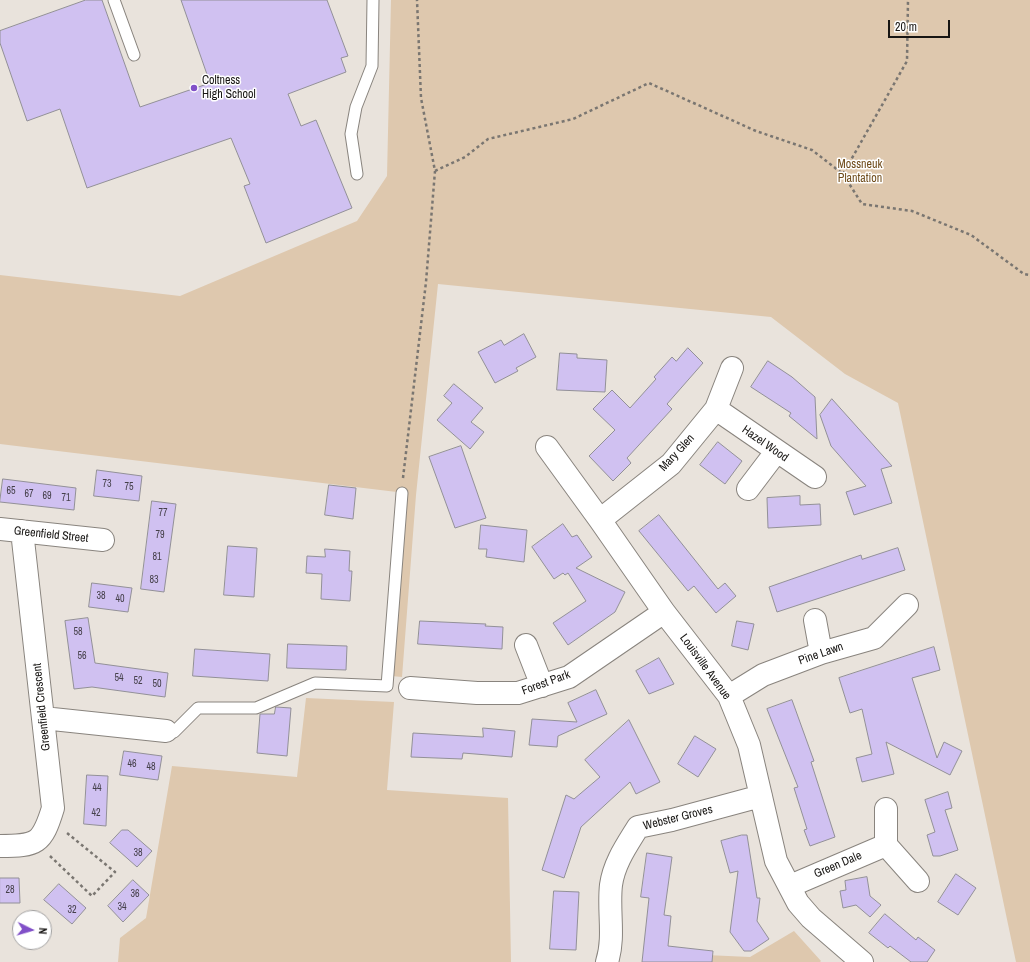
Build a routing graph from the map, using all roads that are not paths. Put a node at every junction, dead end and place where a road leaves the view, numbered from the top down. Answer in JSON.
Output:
{"nodes":[{"id":1,"x":114,"y":0,"type":"edge"},
{"id":2,"x":373,"y":0,"type":"edge"},
{"id":3,"x":134,"y":55,"type":"dead end"},
{"id":4,"x":357,"y":174,"type":"dead end"},
{"id":5,"x":732,"y":368,"type":"dead end"},
{"id":6,"x":716,"y":409,"type":"junction"},
{"id":7,"x":546,"y":447,"type":"dead end"},
{"id":8,"x":776,"y":452,"type":"junction"},
{"id":9,"x":815,"y":477,"type":"dead end"},
{"id":10,"x":748,"y":489,"type":"dead end"},
{"id":11,"x":402,"y":493,"type":"road end"},
{"id":12,"x":600,"y":520,"type":"junction"},
{"id":13,"x":0,"y":529,"type":"edge"},
{"id":14,"x":22,"y":531,"type":"junction"},
{"id":15,"x":103,"y":540,"type":"dead end"},
{"id":16,"x":907,"y":604,"type":"dead end"},
{"id":17,"x":664,"y":612,"type":"junction"},
{"id":18,"x":815,"y":620,"type":"dead end"},
{"id":19,"x":526,"y":645,"type":"dead end"},
{"id":20,"x":821,"y":653,"type":"junction"},
{"id":21,"x":542,"y":686,"type":"junction"},
{"id":22,"x":410,"y":688,"type":"dead end"},
{"id":23,"x":729,"y":696,"type":"junction"},
{"id":24,"x":43,"y":718,"type":"junction"},
{"id":25,"x":166,"y":731,"type":"joint"},
{"id":26,"x":761,"y":796,"type":"junction"},
{"id":27,"x":886,"y":809,"type":"dead end"},
{"id":28,"x":886,"y":845,"type":"junction"},
{"id":29,"x":0,"y":846,"type":"edge"},
{"id":30,"x":918,"y":881,"type":"dead end"},
{"id":31,"x":790,"y":886,"type":"junction"},
{"id":32,"x":607,"y":962,"type":"edge"},
{"id":33,"x":862,"y":962,"type":"edge"}],
"edges":[{"from":1,"to":3,"type":"lane"},
{"from":2,"to":4,"type":"lane"},
{"from":5,"to":6,"type":"street","name":"Mary Glen"},
{"from":6,"to":8,"type":"street","name":"Hazel Wood"},
{"from":6,"to":12,"type":"street","name":"Mary Glen"},
{"from":7,"to":12,"type":"street","name":"Louisville Avenue"},
{"from":8,"to":9,"type":"street","name":"Hazel Wood"},
{"from":8,"to":10,"type":"street"},
{"from":11,"to":25,"type":"lane"},
{"from":12,"to":17,"type":"street","name":"Louisville Avenue"},
{"from":13,"to":14,"type":"street","name":"Greenfield Street"},
{"from":14,"to":15,"type":"street","name":"Greenfield Street"},
{"from":14,"to":24,"type":"street","name":"Greenfield Crescent"},
{"from":16,"to":20,"type":"street","name":"Pine Lawn"},
{"from":17,"to":21,"type":"street","name":"Forest Park"},
{"from":17,"to":23,"type":"street","name":"Louisville Avenue"},
{"from":18,"to":20,"type":"street"},
{"from":19,"to":21,"type":"street"},
{"from":20,"to":23,"type":"street","name":"Pine Lawn"},
{"from":21,"to":22,"type":"street","name":"Forest Park"},
{"from":23,"to":26,"type":"street","name":"Louisville Avenue"},
{"from":24,"to":25,"type":"street"},
{"from":24,"to":29,"type":"street","name":"Greenfield Crescent"},
{"from":26,"to":31,"type":"street","name":"Louisville Avenue"},
{"from":26,"to":32,"type":"street","name":"Webster Groves"},
{"from":27,"to":28,"type":"street"},
{"from":28,"to":30,"type":"street"},
{"from":28,"to":31,"type":"street","name":"Green Dale"},
{"from":31,"to":33,"type":"street","name":"Louisville Avenue"}]}
